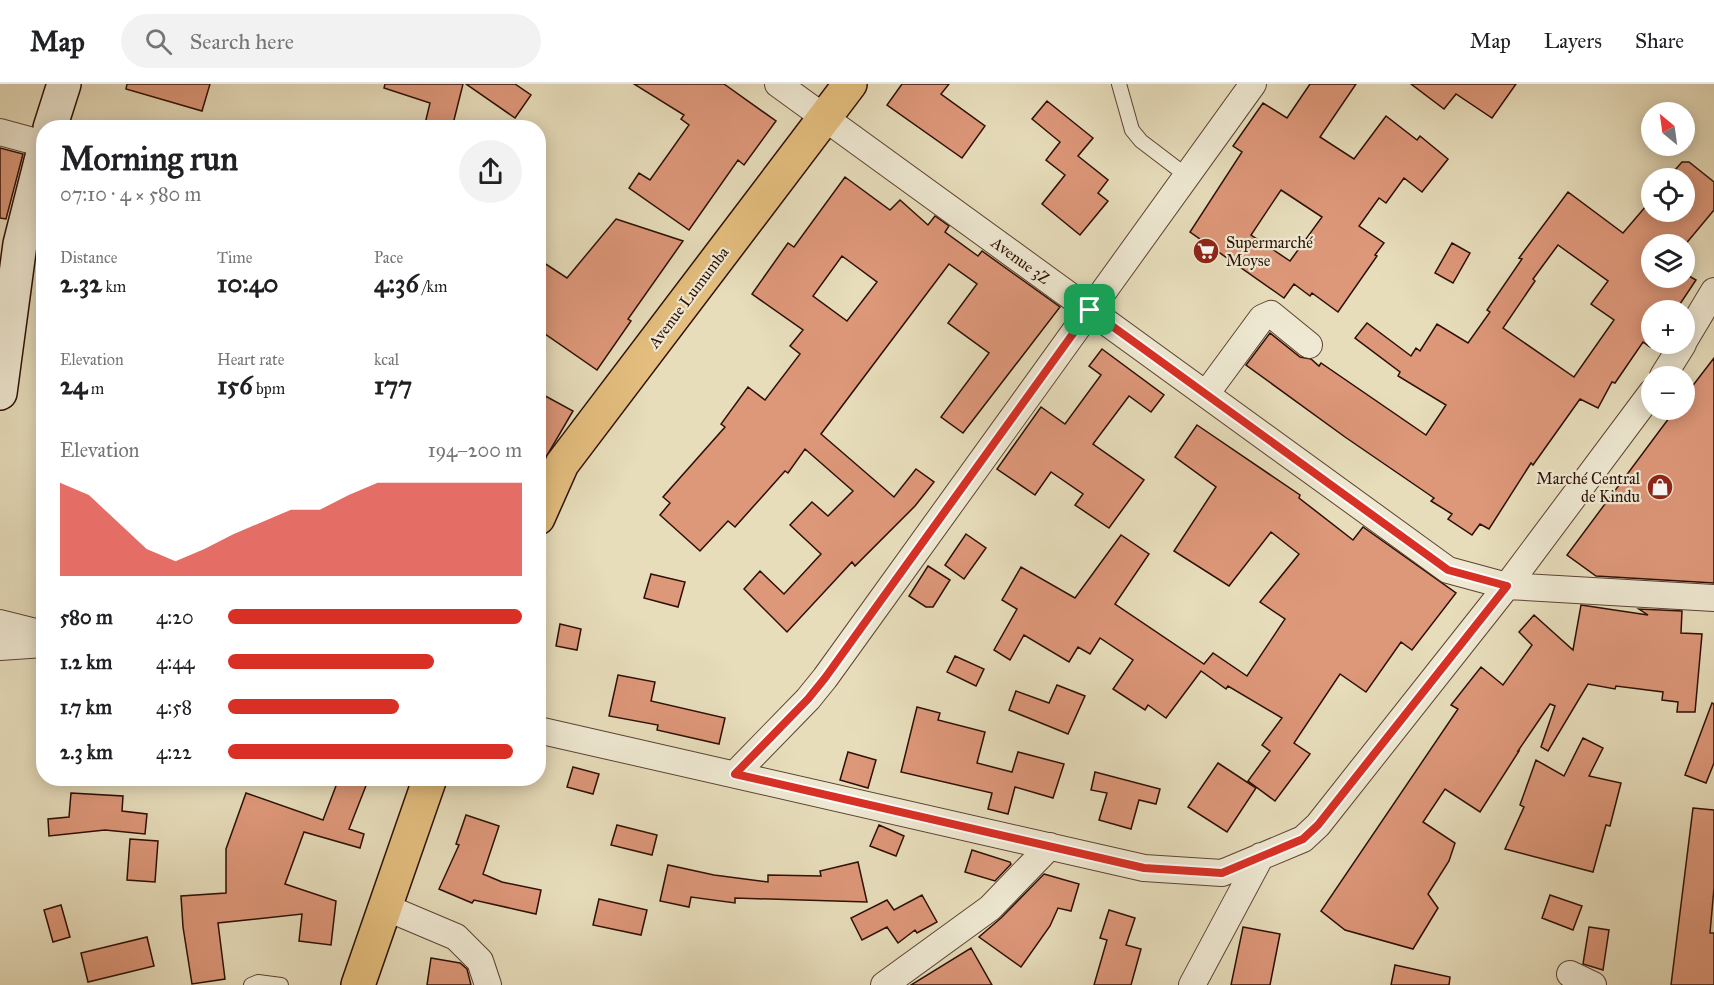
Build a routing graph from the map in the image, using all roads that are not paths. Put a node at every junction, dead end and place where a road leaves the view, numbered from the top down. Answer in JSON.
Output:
{"nodes":[{"id":1,"x":64,"y":84,"type":"edge"},
{"id":2,"x":778,"y":84,"type":"edge"},
{"id":3,"x":850,"y":84,"type":"edge"},
{"id":4,"x":1119,"y":84,"type":"edge"},
{"id":5,"x":1253,"y":84,"type":"edge"},
{"id":6,"x":824,"y":118,"type":"junction"},
{"id":7,"x":53,"y":120,"type":"edge"},
{"id":8,"x":0,"y":132,"type":"edge"},
{"id":9,"x":36,"y":142,"type":"edge"},
{"id":10,"x":1187,"y":176,"type":"junction"},
{"id":11,"x":36,"y":181,"type":"edge"},
{"id":12,"x":1714,"y":291,"type":"edge"},
{"id":13,"x":1090,"y":310,"type":"junction"},
{"id":14,"x":1695,"y":323,"type":"edge"},
{"id":15,"x":4,"y":332,"type":"edge"},
{"id":16,"x":1310,"y":345,"type":"dead end"},
{"id":17,"x":1,"y":383,"type":"edge"},
{"id":18,"x":1206,"y":394,"type":"junction"},
{"id":19,"x":1641,"y":407,"type":"edge"},
{"id":20,"x":546,"y":500,"type":"edge"},
{"id":21,"x":1507,"y":586,"type":"junction"},
{"id":22,"x":1714,"y":598,"type":"edge"},
{"id":23,"x":0,"y":623,"type":"edge"},
{"id":24,"x":36,"y":632,"type":"edge"},
{"id":25,"x":36,"y":645,"type":"edge"},
{"id":26,"x":0,"y":647,"type":"edge"},
{"id":27,"x":546,"y":732,"type":"edge"},
{"id":28,"x":735,"y":774,"type":"junction"},
{"id":29,"x":427,"y":786,"type":"edge"},
{"id":30,"x":1050,"y":846,"type":"junction"},
{"id":31,"x":1261,"y":856,"type":"junction"},
{"id":32,"x":385,"y":907,"type":"junction"},
{"id":33,"x":1570,"y":974,"type":"dead end"},
{"id":34,"x":251,"y":985,"type":"edge"},
{"id":35,"x":281,"y":985,"type":"edge"},
{"id":36,"x":358,"y":985,"type":"edge"},
{"id":37,"x":488,"y":985,"type":"edge"},
{"id":38,"x":884,"y":985,"type":"edge"},
{"id":39,"x":1192,"y":985,"type":"edge"},
{"id":40,"x":1593,"y":985,"type":"edge"}],
"edges":[{"from":1,"to":7,"type":"street"},
{"from":2,"to":6,"type":"street","name":"Avenue 3Z"},
{"from":3,"to":6,"type":"main road","name":"Avenue Lumumba"},
{"from":4,"to":10,"type":"lane"},
{"from":5,"to":10,"type":"street"},
{"from":6,"to":13,"type":"street","name":"Avenue 3Z"},
{"from":6,"to":20,"type":"main road","name":"Avenue Lumumba"},
{"from":8,"to":9,"type":"street"},
{"from":10,"to":13,"type":"street"},
{"from":11,"to":15,"type":"street"},
{"from":12,"to":14,"type":"street"},
{"from":13,"to":18,"type":"street","name":"Avenue 3Z"},
{"from":13,"to":28,"type":"street"},
{"from":15,"to":17,"type":"street"},
{"from":16,"to":18,"type":"street"},
{"from":18,"to":21,"type":"street","name":"Avenue 3Z"},
{"from":19,"to":21,"type":"street"},
{"from":21,"to":22,"type":"street","name":"Avenue 3Z"},
{"from":21,"to":31,"type":"street"},
{"from":23,"to":24,"type":"street"},
{"from":25,"to":26,"type":"street"},
{"from":27,"to":28,"type":"street"},
{"from":28,"to":30,"type":"street"},
{"from":29,"to":32,"type":"main road"},
{"from":30,"to":31,"type":"street"},
{"from":30,"to":38,"type":"street"},
{"from":31,"to":39,"type":"street"},
{"from":32,"to":36,"type":"main road"},
{"from":32,"to":37,"type":"street"},
{"from":33,"to":40,"type":"street"},
{"from":34,"to":35,"type":"lane"}]}
